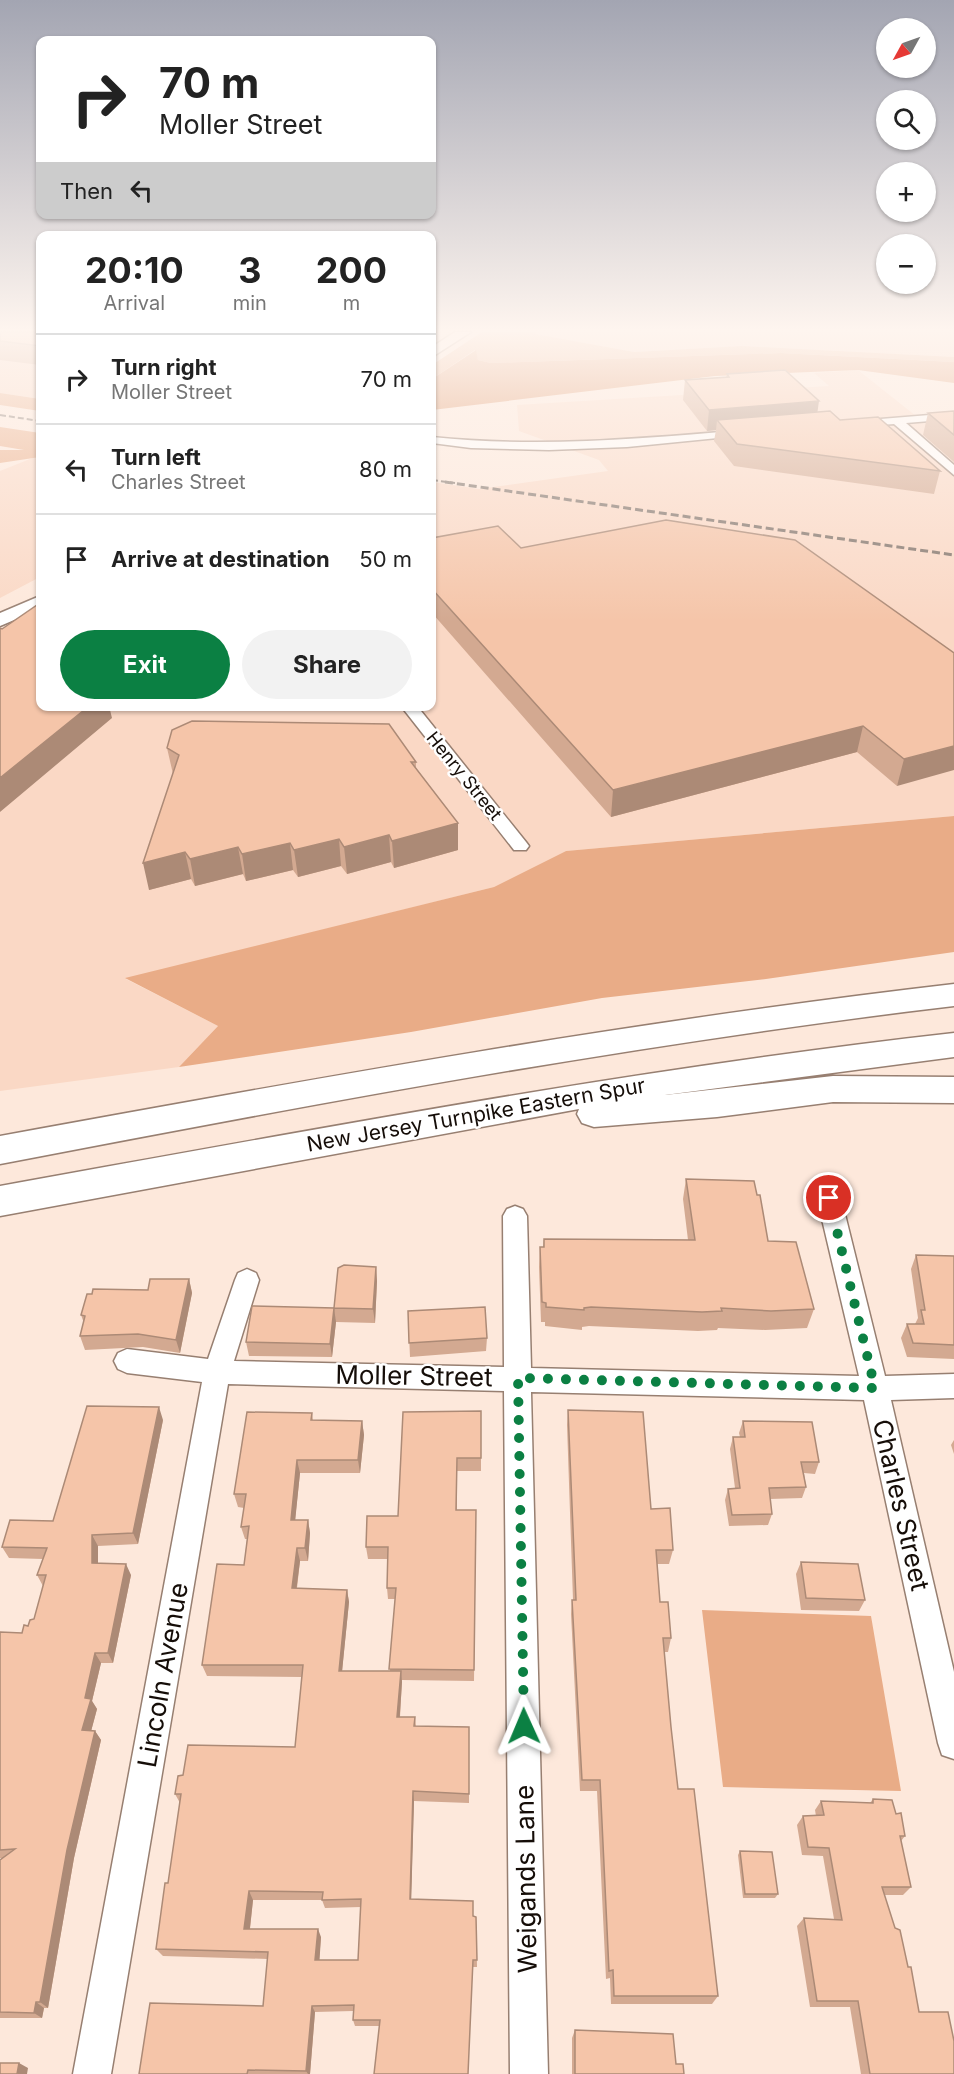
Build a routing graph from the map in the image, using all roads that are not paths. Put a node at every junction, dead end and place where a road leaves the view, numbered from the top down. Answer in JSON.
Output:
{"nodes":[{"id":1,"x":906,"y":429,"type":"edge"},
{"id":2,"x":751,"y":433,"type":"edge"},
{"id":3,"x":436,"y":441,"type":"edge"},
{"id":4,"x":954,"y":471,"type":"edge"},
{"id":5,"x":36,"y":604,"type":"edge"},
{"id":6,"x":0,"y":620,"type":"edge"},
{"id":7,"x":412,"y":711,"type":"edge"},
{"id":8,"x":520,"y":846,"type":"dead end"},
{"id":9,"x":954,"y":995,"type":"edge"},
{"id":10,"x":954,"y":1045,"type":"edge"},
{"id":11,"x":954,"y":1090,"type":"edge"},
{"id":12,"x":368,"y":1133,"type":"junction"},
{"id":13,"x":5,"y":1149,"type":"edge"},
{"id":14,"x":829,"y":1198,"type":"dead end"},
{"id":15,"x":0,"y":1201,"type":"edge"},
{"id":16,"x":515,"y":1216,"type":"dead end"},
{"id":17,"x":247,"y":1280,"type":"dead end"},
{"id":18,"x":127,"y":1361,"type":"dead end"},
{"id":19,"x":217,"y":1372,"type":"junction"},
{"id":20,"x":518,"y":1378,"type":"junction"},
{"id":21,"x":954,"y":1386,"type":"edge"},
{"id":22,"x":875,"y":1388,"type":"junction"},
{"id":23,"x":954,"y":1743,"type":"edge"},
{"id":24,"x":92,"y":2074,"type":"edge"},
{"id":25,"x":529,"y":2074,"type":"edge"}],
"edges":[{"from":1,"to":4,"type":"street"},
{"from":2,"to":3,"type":"street"},
{"from":5,"to":6,"type":"main road"},
{"from":7,"to":8,"type":"street","name":"Henry Street"},
{"from":9,"to":13,"type":"highway"},
{"from":10,"to":12,"type":"highway","name":"New Jersey Turnpike Eastern Spur"},
{"from":11,"to":12,"type":"highway"},
{"from":12,"to":15,"type":"highway","name":"New Jersey Turnpike Eastern Spur"},
{"from":14,"to":22,"type":"street","name":"Charles Street"},
{"from":16,"to":20,"type":"street","name":"Weigands Lane"},
{"from":17,"to":19,"type":"street","name":"Lincoln Avenue"},
{"from":18,"to":19,"type":"street","name":"Moller Street"},
{"from":19,"to":20,"type":"street","name":"Moller Street"},
{"from":19,"to":24,"type":"street","name":"Lincoln Avenue"},
{"from":20,"to":22,"type":"street","name":"Moller Street"},
{"from":20,"to":25,"type":"street","name":"Weigands Lane"},
{"from":21,"to":22,"type":"street","name":"Moller Street"},
{"from":22,"to":23,"type":"street","name":"Charles Street"}]}
